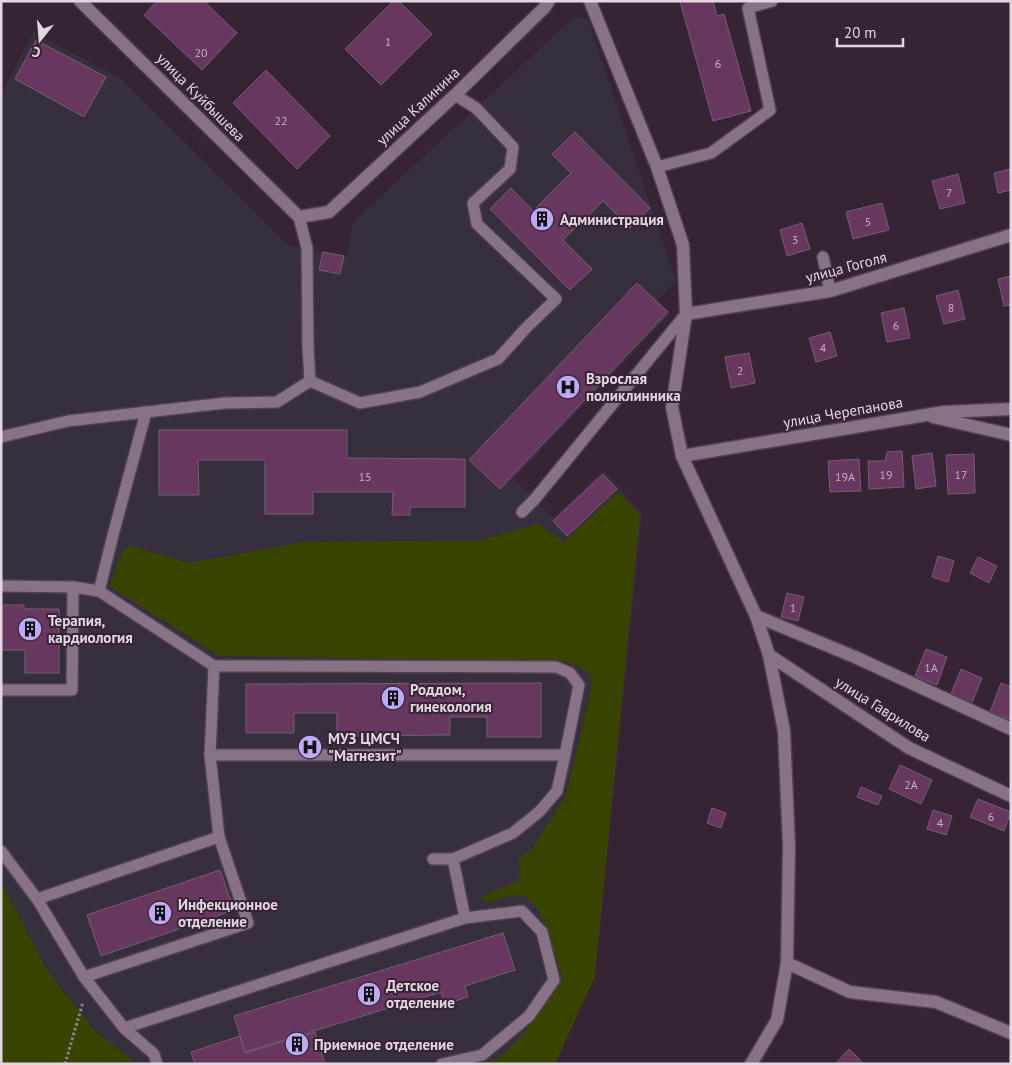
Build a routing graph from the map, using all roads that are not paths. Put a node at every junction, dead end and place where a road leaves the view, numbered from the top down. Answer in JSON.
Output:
{"nodes":[{"id":1,"x":80,"y":1,"type":"edge"},
{"id":2,"x":549,"y":1,"type":"edge"},
{"id":3,"x":590,"y":1,"type":"edge"},
{"id":4,"x":772,"y":1,"type":"edge"},
{"id":5,"x":455,"y":95,"type":"junction"},
{"id":6,"x":657,"y":167,"type":"junction"},
{"id":7,"x":299,"y":217,"type":"junction"},
{"id":8,"x":1011,"y":235,"type":"edge"},
{"id":9,"x":823,"y":257,"type":"dead end"},
{"id":10,"x":830,"y":291,"type":"junction"},
{"id":11,"x":686,"y":314,"type":"junction"},
{"id":12,"x":310,"y":382,"type":"junction"},
{"id":13,"x":1011,"y":409,"type":"edge"},
{"id":14,"x":146,"y":412,"type":"junction"},
{"id":15,"x":926,"y":415,"type":"junction"},
{"id":16,"x":1011,"y":435,"type":"edge"},
{"id":17,"x":1,"y":437,"type":"edge"},
{"id":18,"x":682,"y":456,"type":"junction"},
{"id":19,"x":522,"y":512,"type":"dead end"},
{"id":20,"x":1,"y":586,"type":"edge"},
{"id":21,"x":73,"y":587,"type":"junction"},
{"id":22,"x":99,"y":591,"type":"junction"},
{"id":23,"x":756,"y":616,"type":"junction"},
{"id":24,"x":770,"y":655,"type":"junction"},
{"id":25,"x":214,"y":666,"type":"junction"},
{"id":26,"x":1,"y":690,"type":"edge"},
{"id":27,"x":1011,"y":729,"type":"edge"},
{"id":28,"x":210,"y":755,"type":"junction"},
{"id":29,"x":566,"y":755,"type":"junction"},
{"id":30,"x":1011,"y":796,"type":"edge"},
{"id":31,"x":218,"y":837,"type":"junction"},
{"id":32,"x":1,"y":851,"type":"edge"},
{"id":33,"x":453,"y":859,"type":"junction"},
{"id":34,"x":433,"y":860,"type":"dead end"},
{"id":35,"x":37,"y":899,"type":"junction"},
{"id":36,"x":465,"y":918,"type":"junction"},
{"id":37,"x":787,"y":963,"type":"junction"},
{"id":38,"x":86,"y":980,"type":"junction"},
{"id":39,"x":124,"y":1028,"type":"junction"},
{"id":40,"x":1011,"y":1033,"type":"edge"},
{"id":41,"x":157,"y":1064,"type":"edge"},
{"id":42,"x":442,"y":1064,"type":"edge"},
{"id":43,"x":751,"y":1064,"type":"edge"}],
"edges":[{"from":1,"to":7,"type":"street","name":"улица Куйбышева"},
{"from":2,"to":5,"type":"street","name":"улица Калинина"},
{"from":3,"to":6,"type":"street"},
{"from":4,"to":6,"type":"lane"},
{"from":5,"to":7,"type":"street","name":"улица Калинина"},
{"from":5,"to":12,"type":"lane"},
{"from":6,"to":11,"type":"street"},
{"from":7,"to":12,"type":"lane"},
{"from":8,"to":10,"type":"street","name":"улица Гоголя"},
{"from":9,"to":10,"type":"lane"},
{"from":10,"to":11,"type":"street","name":"улица Гоголя"},
{"from":11,"to":18,"type":"street"},
{"from":11,"to":19,"type":"lane"},
{"from":12,"to":14,"type":"lane"},
{"from":13,"to":15,"type":"street","name":"улица Черепанова"},
{"from":14,"to":17,"type":"lane"},
{"from":14,"to":22,"type":"lane"},
{"from":15,"to":16,"type":"street"},
{"from":15,"to":18,"type":"street","name":"улица Черепанова"},
{"from":18,"to":23,"type":"street"},
{"from":20,"to":21,"type":"lane"},
{"from":21,"to":22,"type":"lane"},
{"from":21,"to":26,"type":"lane"},
{"from":22,"to":25,"type":"lane"},
{"from":23,"to":24,"type":"street"},
{"from":23,"to":27,"type":"street","name":"улица Гаврилова"},
{"from":24,"to":30,"type":"street","name":"улица Гаврилова"},
{"from":24,"to":37,"type":"street"},
{"from":25,"to":28,"type":"lane"},
{"from":25,"to":29,"type":"lane"},
{"from":28,"to":29,"type":"lane"},
{"from":28,"to":31,"type":"lane"},
{"from":29,"to":33,"type":"lane"},
{"from":31,"to":35,"type":"lane"},
{"from":31,"to":38,"type":"lane"},
{"from":32,"to":35,"type":"lane"},
{"from":33,"to":34,"type":"lane"},
{"from":33,"to":36,"type":"lane"},
{"from":35,"to":38,"type":"lane"},
{"from":36,"to":39,"type":"lane"},
{"from":36,"to":42,"type":"lane"},
{"from":37,"to":40,"type":"street"},
{"from":37,"to":43,"type":"street"},
{"from":38,"to":39,"type":"lane"},
{"from":39,"to":41,"type":"lane"}]}
